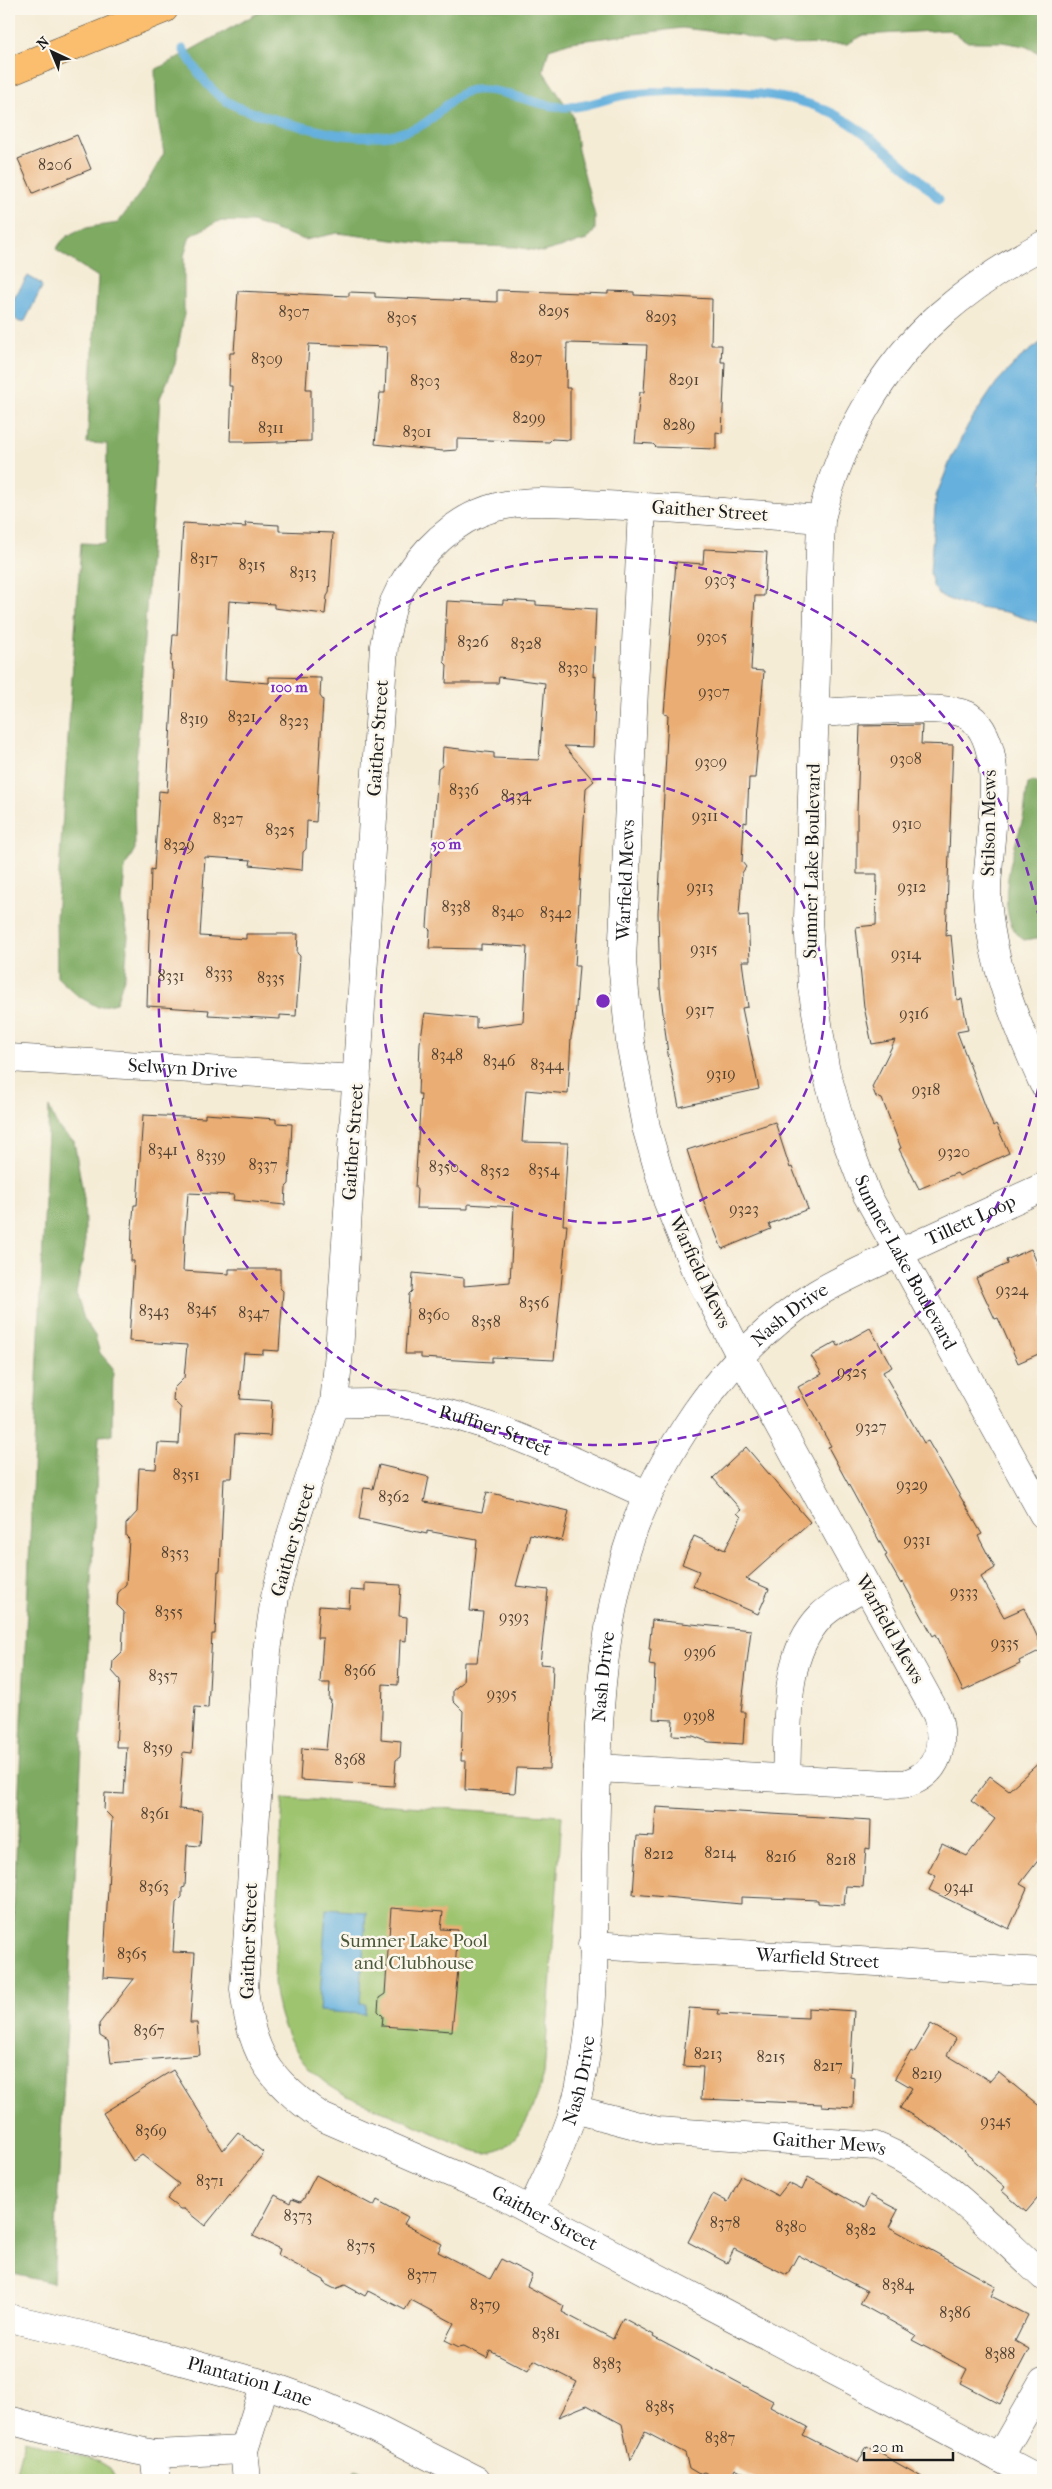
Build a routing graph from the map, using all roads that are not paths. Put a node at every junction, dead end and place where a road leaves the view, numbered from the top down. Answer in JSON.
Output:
{"nodes":[{"id":1,"x":164,"y":9,"type":"edge"},
{"id":2,"x":9,"y":72,"type":"edge"},
{"id":3,"x":1043,"y":244,"type":"edge"},
{"id":4,"x":642,"y":507,"type":"junction"},
{"id":5,"x":820,"y":519,"type":"junction"},
{"id":6,"x":814,"y":713,"type":"junction"},
{"id":7,"x":9,"y":1058,"type":"edge"},
{"id":8,"x":357,"y":1079,"type":"junction"},
{"id":9,"x":1043,"y":1083,"type":"edge"},
{"id":10,"x":1043,"y":1187,"type":"edge"},
{"id":11,"x":898,"y":1253,"type":"junction"},
{"id":12,"x":741,"y":1357,"type":"junction"},
{"id":13,"x":334,"y":1404,"type":"junction"},
{"id":14,"x":648,"y":1495,"type":"junction"},
{"id":15,"x":1043,"y":1514,"type":"edge"},
{"id":16,"x":866,"y":1586,"type":"junction"},
{"id":17,"x":597,"y":1768,"type":"junction"},
{"id":18,"x":786,"y":1778,"type":"junction"},
{"id":19,"x":592,"y":1945,"type":"junction"},
{"id":20,"x":1043,"y":1972,"type":"edge"},
{"id":21,"x":574,"y":2109,"type":"junction"},
{"id":22,"x":531,"y":2211,"type":"junction"},
{"id":23,"x":1043,"y":2276,"type":"edge"},
{"id":24,"x":11,"y":2326,"type":"edge"},
{"id":25,"x":1043,"y":2381,"type":"edge"},
{"id":26,"x":265,"y":2384,"type":"junction"},
{"id":27,"x":9,"y":2420,"type":"edge"},
{"id":28,"x":244,"y":2450,"type":"junction"},
{"id":29,"x":999,"y":2458,"type":"junction"},
{"id":30,"x":156,"y":2467,"type":"edge"},
{"id":31,"x":247,"y":2480,"type":"edge"},
{"id":32,"x":476,"y":2480,"type":"edge"},
{"id":33,"x":1041,"y":2480,"type":"edge"}],
"edges":[{"from":1,"to":2,"type":"main road"},
{"from":3,"to":5,"type":"street","name":"Sumner Lake Boulevard"},
{"from":4,"to":5,"type":"street","name":"Gaither Street"},
{"from":4,"to":8,"type":"street","name":"Gaither Street"},
{"from":4,"to":12,"type":"street","name":"Warfield Mews"},
{"from":5,"to":6,"type":"street","name":"Sumner Lake Boulevard"},
{"from":6,"to":9,"type":"street","name":"Stilson Mews"},
{"from":6,"to":11,"type":"street","name":"Sumner Lake Boulevard"},
{"from":7,"to":8,"type":"street","name":"Selwyn Drive"},
{"from":8,"to":13,"type":"street","name":"Gaither Street"},
{"from":10,"to":11,"type":"street","name":"Tillett Loop"},
{"from":11,"to":12,"type":"street","name":"Nash Drive"},
{"from":11,"to":15,"type":"street","name":"Sumner Lake Boulevard"},
{"from":12,"to":14,"type":"street","name":"Nash Drive"},
{"from":12,"to":16,"type":"street","name":"Warfield Mews"},
{"from":13,"to":14,"type":"street","name":"Ruffner Street"},
{"from":13,"to":22,"type":"street","name":"Gaither Street"},
{"from":14,"to":17,"type":"street","name":"Nash Drive"},
{"from":16,"to":18,"type":"street"},
{"from":16,"to":18,"type":"street","name":"Warfield Mews"},
{"from":17,"to":18,"type":"street","name":"Warfield Mews"},
{"from":17,"to":19,"type":"street","name":"Nash Drive"},
{"from":19,"to":20,"type":"street","name":"Warfield Street"},
{"from":19,"to":21,"type":"street","name":"Nash Drive"},
{"from":21,"to":22,"type":"street","name":"Nash Drive"},
{"from":21,"to":23,"type":"street","name":"Gaither Mews"},
{"from":22,"to":29,"type":"street","name":"Gaither Street"},
{"from":24,"to":26,"type":"street","name":"Plantation Lane"},
{"from":25,"to":29,"type":"street"},
{"from":26,"to":28,"type":"street"},
{"from":26,"to":32,"type":"street","name":"Plantation Lane"},
{"from":27,"to":30,"type":"street"},
{"from":28,"to":30,"type":"street"},
{"from":28,"to":31,"type":"street"},
{"from":29,"to":33,"type":"street","name":"Gaither Street"}]}
